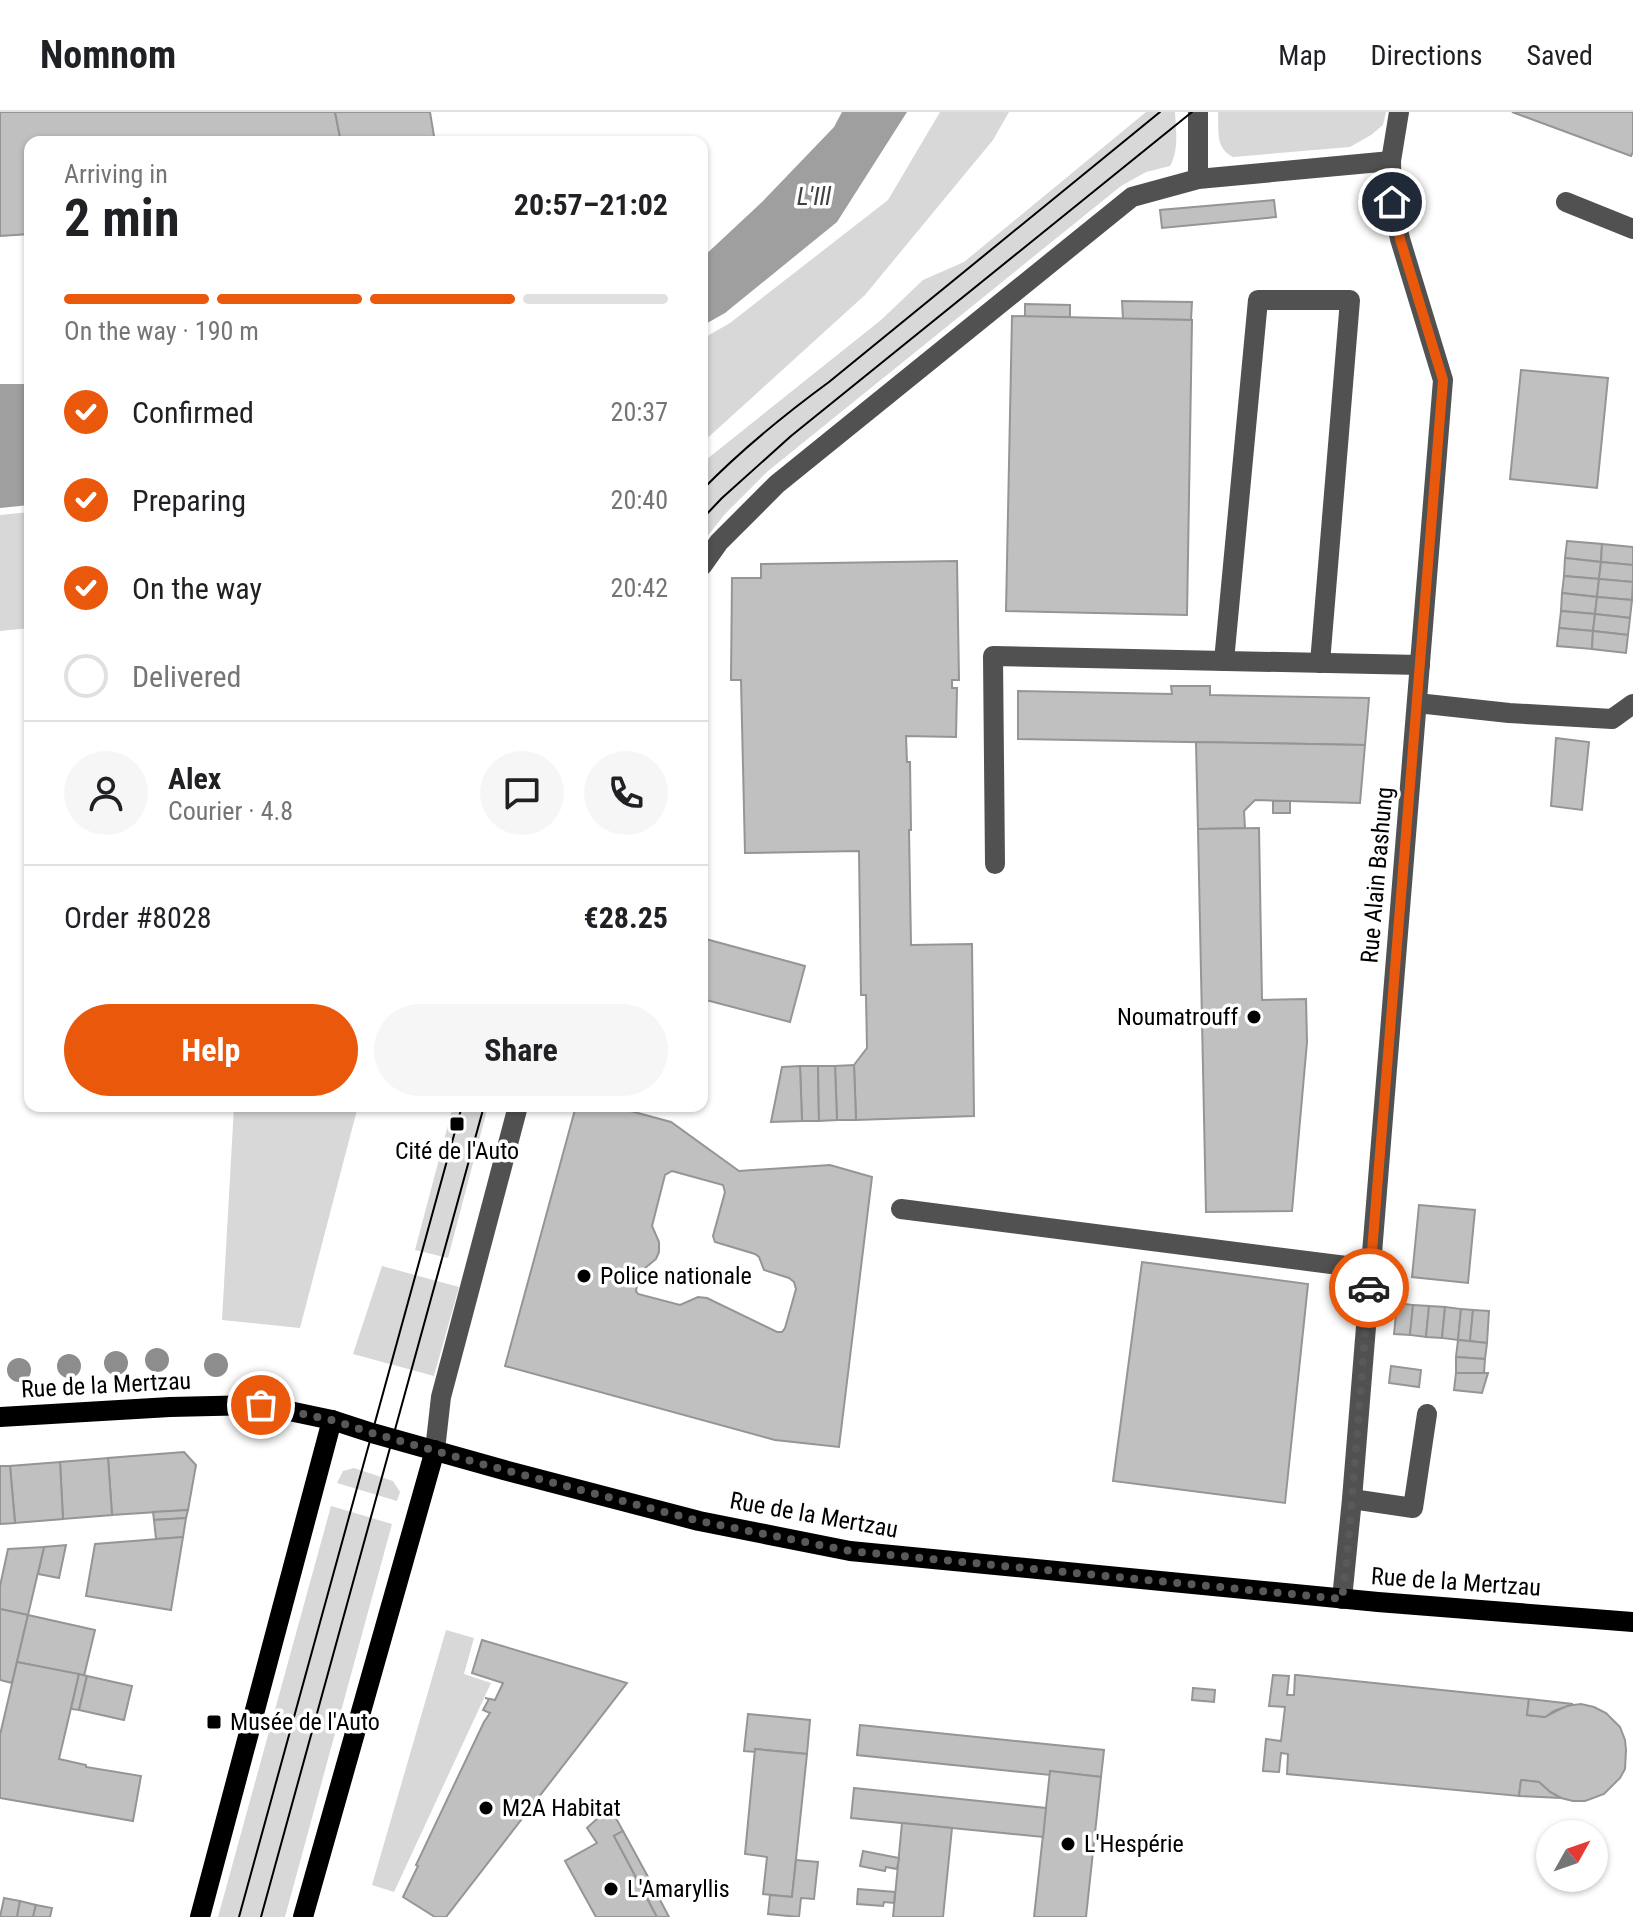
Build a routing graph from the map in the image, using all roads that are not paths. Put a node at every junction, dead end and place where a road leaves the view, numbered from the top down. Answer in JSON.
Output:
{"nodes":[{"id":1,"x":1198,"y":112,"type":"edge"},
{"id":2,"x":1399,"y":112,"type":"edge"},
{"id":3,"x":1391,"y":161,"type":"junction"},
{"id":4,"x":1198,"y":179,"type":"junction"},
{"id":5,"x":1566,"y":202,"type":"dead end"},
{"id":6,"x":1633,"y":229,"type":"edge"},
{"id":7,"x":708,"y":558,"type":"edge"},
{"id":8,"x":1224,"y":661,"type":"junction"},
{"id":9,"x":1320,"y":663,"type":"junction"},
{"id":10,"x":1420,"y":665,"type":"junction"},
{"id":11,"x":1417,"y":703,"type":"junction"},
{"id":12,"x":1633,"y":704,"type":"edge"},
{"id":13,"x":995,"y":864,"type":"dead end"},
{"id":14,"x":516,"y":1112,"type":"edge"},
{"id":15,"x":901,"y":1209,"type":"dead end"},
{"id":16,"x":1370,"y":1269,"type":"junction"},
{"id":17,"x":1427,"y":1414,"type":"dead end"},
{"id":18,"x":0,"y":1417,"type":"edge"},
{"id":19,"x":332,"y":1420,"type":"junction"},
{"id":20,"x":435,"y":1450,"type":"junction"},
{"id":21,"x":1352,"y":1499,"type":"junction"},
{"id":22,"x":1342,"y":1599,"type":"junction"},
{"id":23,"x":1633,"y":1622,"type":"edge"},
{"id":24,"x":200,"y":1917,"type":"edge"},
{"id":25,"x":303,"y":1917,"type":"edge"}],
"edges":[{"from":1,"to":4,"type":"street"},
{"from":2,"to":3,"type":"street","name":"Rue Alain Bashung"},
{"from":3,"to":4,"type":"street"},
{"from":3,"to":10,"type":"street","name":"Rue Alain Bashung"},
{"from":4,"to":7,"type":"street"},
{"from":5,"to":6,"type":"street"},
{"from":8,"to":9,"type":"street"},
{"from":8,"to":9,"type":"street"},
{"from":8,"to":13,"type":"street"},
{"from":9,"to":10,"type":"street"},
{"from":10,"to":11,"type":"street","name":"Rue Alain Bashung"},
{"from":11,"to":12,"type":"street"},
{"from":11,"to":16,"type":"street","name":"Rue Alain Bashung"},
{"from":14,"to":20,"type":"street"},
{"from":15,"to":16,"type":"street"},
{"from":16,"to":21,"type":"street","name":"Rue Alain Bashung"},
{"from":17,"to":21,"type":"street"},
{"from":18,"to":19,"type":"main road","name":"Rue de la Mertzau"},
{"from":19,"to":20,"type":"main road","name":"Rue de la Mertzau"},
{"from":19,"to":24,"type":"main road"},
{"from":20,"to":22,"type":"main road","name":"Rue de la Mertzau"},
{"from":20,"to":25,"type":"main road"},
{"from":21,"to":22,"type":"street","name":"Rue Alain Bashung"},
{"from":22,"to":23,"type":"main road","name":"Rue de la Mertzau"}]}
